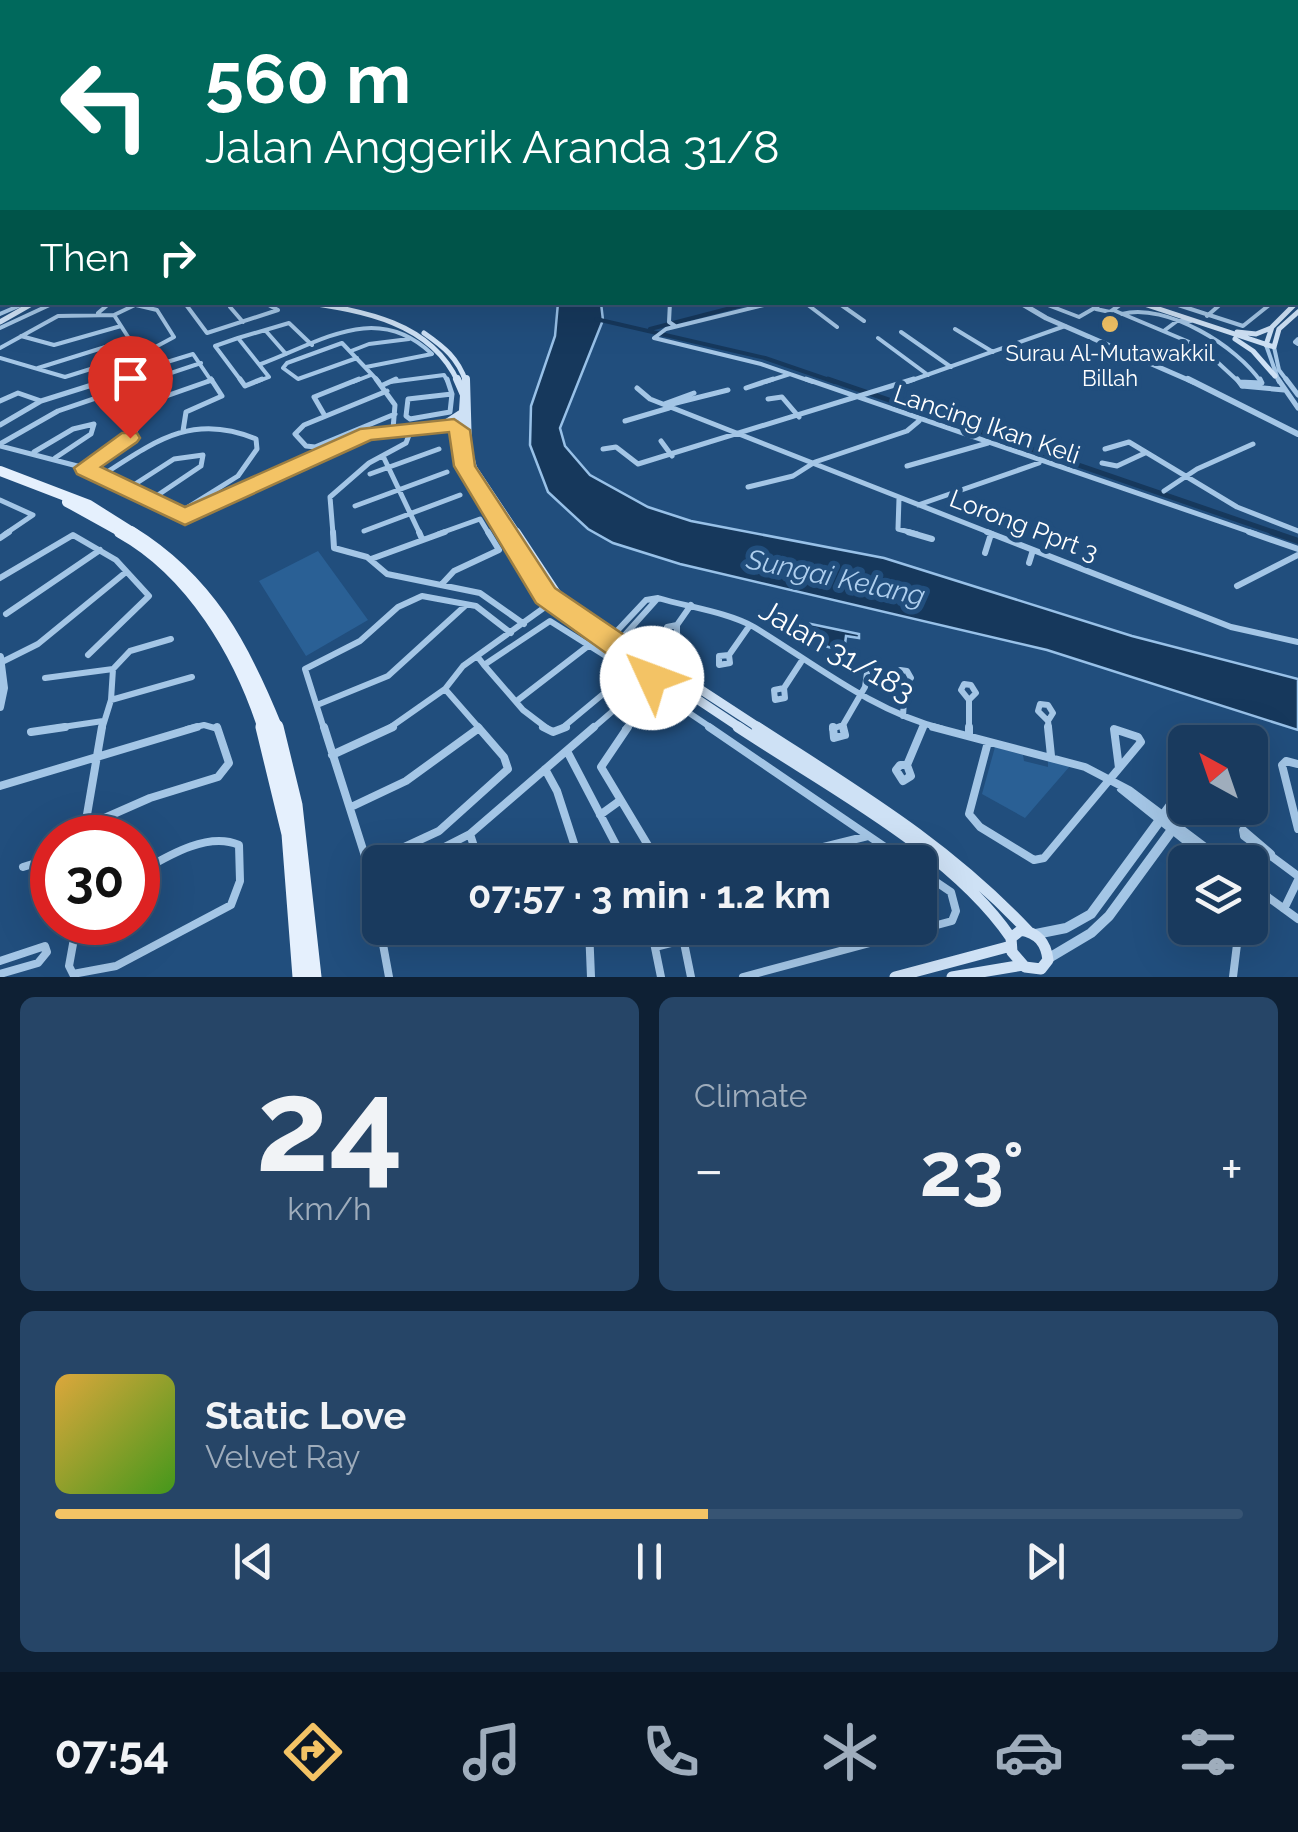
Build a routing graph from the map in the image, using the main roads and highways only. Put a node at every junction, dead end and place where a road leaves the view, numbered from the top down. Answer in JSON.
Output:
{"nodes":[{"id":1,"x":26,"y":305,"type":"edge"},
{"id":2,"x":321,"y":305,"type":"edge"},
{"id":3,"x":343,"y":305,"type":"edge"},
{"id":4,"x":1150,"y":305,"type":"edge"},
{"id":5,"x":1151,"y":305,"type":"edge"},
{"id":6,"x":1292,"y":305,"type":"edge"},
{"id":7,"x":1298,"y":312,"type":"edge"},
{"id":8,"x":0,"y":321,"type":"edge"},
{"id":9,"x":1272,"y":327,"type":"junction"},
{"id":10,"x":1221,"y":330,"type":"junction"},
{"id":11,"x":435,"y":343,"type":"junction"},
{"id":12,"x":1270,"y":344,"type":"junction"},
{"id":13,"x":1275,"y":376,"type":"road end"},
{"id":14,"x":463,"y":411,"type":"junction"},
{"id":15,"x":463,"y":425,"type":"junction"},
{"id":16,"x":0,"y":475,"type":"edge"},
{"id":17,"x":555,"y":600,"type":"junction"},
{"id":18,"x":660,"y":670,"type":"junction"},
{"id":19,"x":1032,"y":932,"type":"junction"},
{"id":20,"x":1011,"y":942,"type":"junction"},
{"id":21,"x":1049,"y":967,"type":"edge"},
{"id":22,"x":1028,"y":970,"type":"edge"},
{"id":23,"x":300,"y":977,"type":"edge"},
{"id":24,"x":314,"y":977,"type":"edge"},
{"id":25,"x":895,"y":977,"type":"edge"},
{"id":26,"x":952,"y":977,"type":"edge"}],
"edges":[{"from":1,"to":8,"type":"main road"},
{"from":2,"to":11,"type":"main road"},
{"from":3,"to":11,"type":"main road"},
{"from":4,"to":10,"type":"main road"},
{"from":5,"to":10,"type":"main road"},
{"from":6,"to":9,"type":"main road"},
{"from":7,"to":12,"type":"main road"},
{"from":9,"to":10,"type":"main road"},
{"from":9,"to":12,"type":"main road"},
{"from":10,"to":12,"type":"main road"},
{"from":10,"to":13,"type":"main road"},
{"from":11,"to":14,"type":"main road"},
{"from":11,"to":15,"type":"main road"},
{"from":14,"to":15,"type":"main road"},
{"from":14,"to":15,"type":"main road"},
{"from":15,"to":17,"type":"main road"},
{"from":16,"to":23,"type":"main road"},
{"from":16,"to":24,"type":"main road"},
{"from":17,"to":18,"type":"main road"},
{"from":17,"to":18,"type":"main road"},
{"from":18,"to":19,"type":"main road"},
{"from":18,"to":20,"type":"main road"},
{"from":19,"to":20,"type":"main road"},
{"from":19,"to":21,"type":"main road"},
{"from":20,"to":22,"type":"main road"},
{"from":20,"to":25,"type":"main road"},
{"from":21,"to":22,"type":"main road"},
{"from":22,"to":26,"type":"main road"}]}
